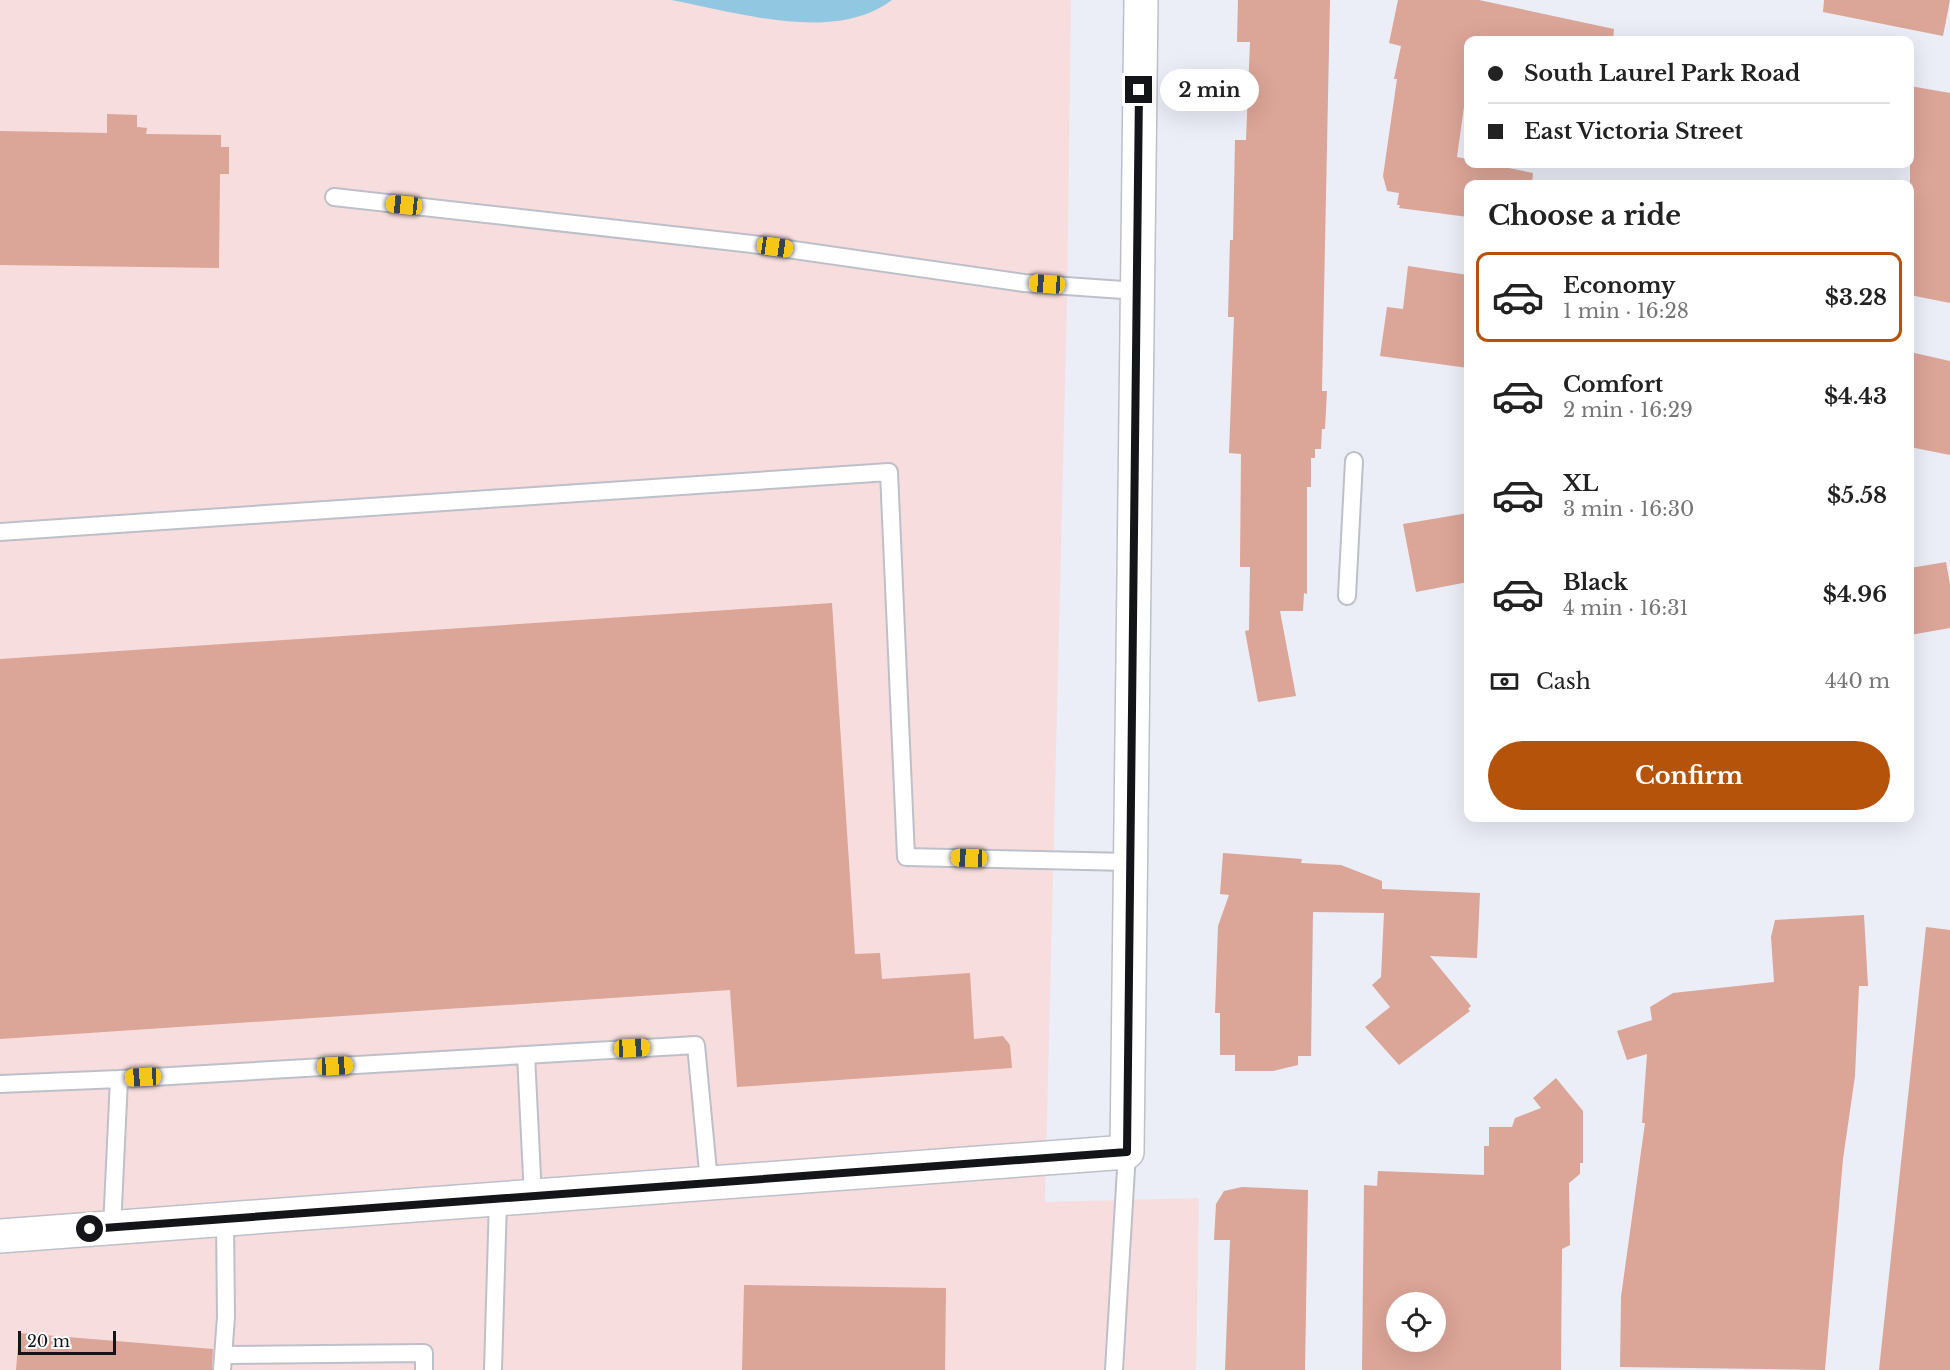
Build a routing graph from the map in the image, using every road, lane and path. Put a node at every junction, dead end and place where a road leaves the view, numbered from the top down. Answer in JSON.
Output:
{"nodes":[{"id":1,"x":1141,"y":0,"type":"edge"},
{"id":2,"x":334,"y":197,"type":"dead end"},
{"id":3,"x":1137,"y":291,"type":"junction"},
{"id":4,"x":1354,"y":461,"type":"dead end"},
{"id":5,"x":0,"y":532,"type":"edge"},
{"id":6,"x":1347,"y":596,"type":"dead end"},
{"id":7,"x":1130,"y":862,"type":"junction"},
{"id":8,"x":526,"y":1055,"type":"junction"},
{"id":9,"x":120,"y":1078,"type":"junction"},
{"id":10,"x":0,"y":1084,"type":"edge"},
{"id":11,"x":1127,"y":1152,"type":"junction"},
{"id":12,"x":709,"y":1182,"type":"junction"},
{"id":13,"x":533,"y":1197,"type":"junction"},
{"id":14,"x":498,"y":1200,"type":"junction"},
{"id":15,"x":225,"y":1220,"type":"junction"},
{"id":16,"x":112,"y":1228,"type":"junction"},
{"id":17,"x":0,"y":1236,"type":"edge"},
{"id":18,"x":223,"y":1363,"type":"edge"},
{"id":19,"x":424,"y":1370,"type":"edge"},
{"id":20,"x":493,"y":1370,"type":"edge"},
{"id":21,"x":1114,"y":1370,"type":"edge"}],
"edges":[{"from":1,"to":3,"type":"street"},
{"from":2,"to":3,"type":"lane"},
{"from":3,"to":7,"type":"street"},
{"from":4,"to":6,"type":"lane"},
{"from":5,"to":7,"type":"lane"},
{"from":7,"to":11,"type":"street"},
{"from":8,"to":9,"type":"lane"},
{"from":8,"to":12,"type":"lane"},
{"from":8,"to":13,"type":"lane"},
{"from":9,"to":10,"type":"lane"},
{"from":9,"to":16,"type":"lane"},
{"from":11,"to":12,"type":"street"},
{"from":11,"to":21,"type":"lane"},
{"from":12,"to":13,"type":"street"},
{"from":13,"to":14,"type":"street"},
{"from":14,"to":15,"type":"street"},
{"from":14,"to":20,"type":"lane"},
{"from":15,"to":16,"type":"street"},
{"from":15,"to":18,"type":"lane"},
{"from":16,"to":17,"type":"street"},
{"from":18,"to":19,"type":"lane"}]}
